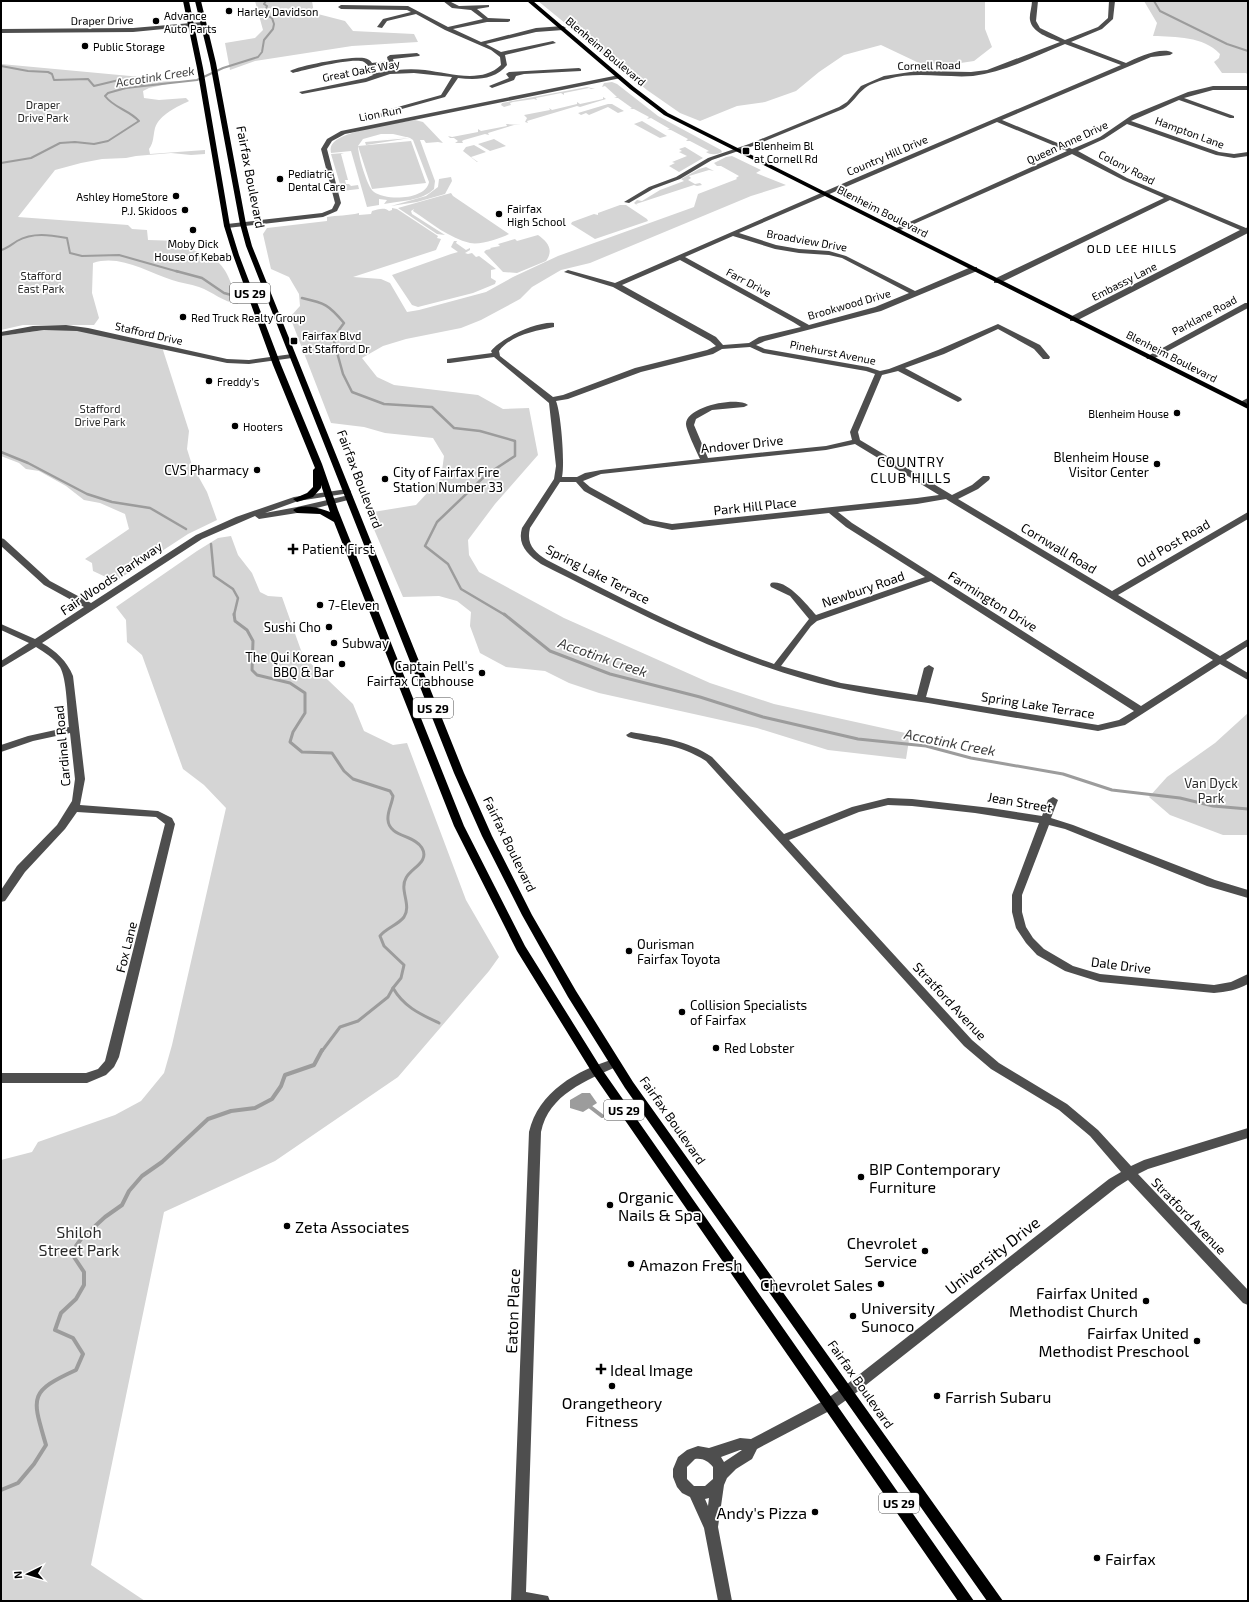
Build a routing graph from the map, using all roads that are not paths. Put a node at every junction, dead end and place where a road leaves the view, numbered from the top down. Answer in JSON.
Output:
{"nodes":[{"id":1,"x":186,"y":1,"type":"edge"},
{"id":2,"x":198,"y":1,"type":"edge"},
{"id":3,"x":446,"y":1,"type":"edge"},
{"id":4,"x":530,"y":1,"type":"edge"},
{"id":5,"x":1035,"y":1,"type":"edge"},
{"id":6,"x":1112,"y":1,"type":"edge"},
{"id":7,"x":487,"y":6,"type":"dead end"},
{"id":8,"x":341,"y":7,"type":"dead end"},
{"id":9,"x":395,"y":8,"type":"junction"},
{"id":10,"x":472,"y":8,"type":"junction"},
{"id":11,"x":415,"y":13,"type":"junction"},
{"id":12,"x":400,"y":16,"type":"junction"},
{"id":13,"x":487,"y":20,"type":"junction"},
{"id":14,"x":508,"y":20,"type":"dead end"},
{"id":15,"x":556,"y":23,"type":"junction"},
{"id":16,"x":203,"y":24,"type":"junction"},
{"id":17,"x":192,"y":25,"type":"junction"},
{"id":18,"x":380,"y":27,"type":"dead end"},
{"id":19,"x":563,"y":28,"type":"junction"},
{"id":20,"x":447,"y":29,"type":"junction"},
{"id":21,"x":536,"y":30,"type":"junction"},
{"id":22,"x":1,"y":31,"type":"edge"},
{"id":23,"x":1066,"y":42,"type":"junction"},
{"id":24,"x":482,"y":43,"type":"junction"},
{"id":25,"x":556,"y":44,"type":"dead end"},
{"id":26,"x":1170,"y":53,"type":"dead end"},
{"id":27,"x":501,"y":54,"type":"junction"},
{"id":28,"x":417,"y":55,"type":"dead end"},
{"id":29,"x":390,"y":63,"type":"junction"},
{"id":30,"x":370,"y":65,"type":"junction"},
{"id":31,"x":1126,"y":65,"type":"junction"},
{"id":32,"x":579,"y":70,"type":"dead end"},
{"id":33,"x":293,"y":71,"type":"dead end"},
{"id":34,"x":500,"y":71,"type":"junction"},
{"id":35,"x":395,"y":72,"type":"junction"},
{"id":36,"x":376,"y":75,"type":"junction"},
{"id":37,"x":511,"y":75,"type":"junction"},
{"id":38,"x":456,"y":76,"type":"junction"},
{"id":39,"x":619,"y":77,"type":"junction"},
{"id":40,"x":217,"y":85,"type":"junction"},
{"id":41,"x":206,"y":86,"type":"junction"},
{"id":42,"x":492,"y":86,"type":"dead end"},
{"id":43,"x":1248,"y":88,"type":"edge"},
{"id":44,"x":302,"y":92,"type":"dead end"},
{"id":45,"x":1179,"y":98,"type":"junction"},
{"id":46,"x":221,"y":107,"type":"junction"},
{"id":47,"x":207,"y":109,"type":"junction"},
{"id":48,"x":381,"y":115,"type":"dead end"},
{"id":49,"x":1232,"y":117,"type":"dead end"},
{"id":50,"x":998,"y":120,"type":"junction"},
{"id":51,"x":1126,"y":121,"type":"junction"},
{"id":52,"x":737,"y":150,"type":"junction"},
{"id":53,"x":1072,"y":152,"type":"junction"},
{"id":54,"x":1248,"y":154,"type":"edge"},
{"id":55,"x":826,"y":194,"type":"junction"},
{"id":56,"x":1169,"y":198,"type":"junction"},
{"id":57,"x":627,"y":202,"type":"dead end"},
{"id":58,"x":243,"y":224,"type":"junction"},
{"id":59,"x":227,"y":226,"type":"junction"},
{"id":60,"x":896,"y":230,"type":"junction"},
{"id":61,"x":1247,"y":230,"type":"edge"},
{"id":62,"x":734,"y":234,"type":"junction"},
{"id":63,"x":680,"y":257,"type":"junction"},
{"id":64,"x":974,"y":269,"type":"junction"},
{"id":65,"x":568,"y":272,"type":"dead end"},
{"id":66,"x":997,"y":281,"type":"junction"},
{"id":67,"x":616,"y":285,"type":"junction"},
{"id":68,"x":916,"y":294,"type":"junction"},
{"id":69,"x":1248,"y":305,"type":"edge"},
{"id":70,"x":1073,"y":319,"type":"junction"},
{"id":71,"x":551,"y":325,"type":"dead end"},
{"id":72,"x":807,"y":327,"type":"junction"},
{"id":73,"x":1,"y":334,"type":"edge"},
{"id":74,"x":751,"y":346,"type":"junction"},
{"id":75,"x":721,"y":347,"type":"junction"},
{"id":76,"x":495,"y":355,"type":"junction"},
{"id":77,"x":292,"y":356,"type":"junction"},
{"id":78,"x":1046,"y":357,"type":"dead end"},
{"id":79,"x":1150,"y":357,"type":"junction"},
{"id":80,"x":275,"y":359,"type":"junction"},
{"id":81,"x":450,"y":361,"type":"dead end"},
{"id":82,"x":898,"y":368,"type":"junction"},
{"id":83,"x":879,"y":373,"type":"junction"},
{"id":84,"x":551,"y":400,"type":"junction"},
{"id":85,"x":958,"y":400,"type":"dead end"},
{"id":86,"x":1246,"y":403,"type":"edge"},
{"id":87,"x":744,"y":405,"type":"dead end"},
{"id":88,"x":856,"y":441,"type":"junction"},
{"id":89,"x":705,"y":461,"type":"junction"},
{"id":90,"x":318,"y":464,"type":"junction"},
{"id":91,"x":986,"y":478,"type":"dead end"},
{"id":92,"x":558,"y":479,"type":"junction"},
{"id":93,"x":578,"y":480,"type":"junction"},
{"id":94,"x":348,"y":494,"type":"junction"},
{"id":95,"x":330,"y":498,"type":"junction"},
{"id":96,"x":949,"y":498,"type":"junction"},
{"id":97,"x":297,"y":499,"type":"junction"},
{"id":98,"x":297,"y":510,"type":"junction"},
{"id":99,"x":832,"y":511,"type":"junction"},
{"id":100,"x":1248,"y":515,"type":"edge"},
{"id":101,"x":239,"y":519,"type":"junction"},
{"id":102,"x":340,"y":522,"type":"junction"},
{"id":103,"x":1,"y":540,"type":"edge"},
{"id":104,"x":932,"y":578,"type":"junction"},
{"id":105,"x":774,"y":585,"type":"dead end"},
{"id":106,"x":1112,"y":594,"type":"junction"},
{"id":107,"x":91,"y":607,"type":"junction"},
{"id":108,"x":814,"y":619,"type":"junction"},
{"id":109,"x":1,"y":627,"type":"edge"},
{"id":110,"x":1248,"y":642,"type":"edge"},
{"id":111,"x":36,"y":644,"type":"junction"},
{"id":112,"x":1220,"y":660,"type":"junction"},
{"id":113,"x":1,"y":665,"type":"edge"},
{"id":114,"x":776,"y":667,"type":"junction"},
{"id":115,"x":930,"y":668,"type":"dead end"},
{"id":116,"x":1248,"y":677,"type":"edge"},
{"id":117,"x":921,"y":700,"type":"junction"},
{"id":118,"x":1140,"y":710,"type":"junction"},
{"id":119,"x":74,"y":729,"type":"junction"},
{"id":120,"x":631,"y":735,"type":"dead end"},
{"id":121,"x":1,"y":749,"type":"edge"},
{"id":122,"x":1053,"y":800,"type":"dead end"},
{"id":123,"x":74,"y":808,"type":"junction"},
{"id":124,"x":1047,"y":820,"type":"junction"},
{"id":125,"x":782,"y":839,"type":"junction"},
{"id":126,"x":1248,"y":894,"type":"edge"},
{"id":127,"x":1,"y":898,"type":"edge"},
{"id":128,"x":1248,"y":978,"type":"edge"},
{"id":129,"x":614,"y":1063,"type":"junction"},
{"id":130,"x":597,"y":1071,"type":"junction"},
{"id":131,"x":1,"y":1078,"type":"edge"},
{"id":132,"x":1248,"y":1133,"type":"edge"},
{"id":133,"x":1130,"y":1173,"type":"junction"},
{"id":134,"x":1248,"y":1299,"type":"edge"},
{"id":135,"x":847,"y":1392,"type":"junction"},
{"id":136,"x":830,"y":1404,"type":"junction"},
{"id":137,"x":752,"y":1445,"type":"junction"},
{"id":138,"x":708,"y":1455,"type":"junction"},
{"id":139,"x":719,"y":1480,"type":"junction"},
{"id":140,"x":694,"y":1492,"type":"junction"},
{"id":141,"x":711,"y":1526,"type":"junction"},
{"id":142,"x":518,"y":1600,"type":"edge"},
{"id":143,"x":543,"y":1601,"type":"edge"},
{"id":144,"x":725,"y":1601,"type":"edge"},
{"id":145,"x":967,"y":1601,"type":"edge"},
{"id":146,"x":996,"y":1601,"type":"edge"}],
"edges":[{"from":1,"to":17,"type":"main road","number":"US 29"},
{"from":2,"to":16,"type":"main road","name":"Fairfax Boulevard","number":"US 29"},
{"from":3,"to":10,"type":"street"},
{"from":4,"to":15,"type":"main road","name":"Blenheim Boulevard"},
{"from":5,"to":23,"type":"street"},
{"from":6,"to":23,"type":"street","name":"Cornell Road"},
{"from":7,"to":10,"type":"street"},
{"from":8,"to":9,"type":"street"},
{"from":9,"to":11,"type":"street"},
{"from":9,"to":12,"type":"street"},
{"from":10,"to":13,"type":"street"},
{"from":11,"to":12,"type":"street"},
{"from":11,"to":20,"type":"street"},
{"from":12,"to":18,"type":"street"},
{"from":13,"to":14,"type":"street"},
{"from":13,"to":20,"type":"street"},
{"from":15,"to":19,"type":"main road","name":"Blenheim Boulevard"},
{"from":15,"to":21,"type":"street"},
{"from":16,"to":17,"type":"street","name":"Draper Drive"},
{"from":16,"to":40,"type":"main road","name":"Fairfax Boulevard","number":"US 29"},
{"from":17,"to":22,"type":"street","name":"Draper Drive"},
{"from":17,"to":41,"type":"main road","number":"US 29"},
{"from":19,"to":21,"type":"street"},
{"from":19,"to":39,"type":"main road","name":"Blenheim Boulevard"},
{"from":20,"to":24,"type":"street"},
{"from":21,"to":24,"type":"street"},
{"from":23,"to":31,"type":"street"},
{"from":23,"to":52,"type":"street","name":"Cornell Road"},
{"from":24,"to":27,"type":"street"},
{"from":25,"to":27,"type":"street"},
{"from":26,"to":31,"type":"street","name":"Country Hill Drive"},
{"from":27,"to":34,"type":"street"},
{"from":28,"to":29,"type":"street"},
{"from":29,"to":30,"type":"street"},
{"from":29,"to":35,"type":"street"},
{"from":30,"to":33,"type":"street"},
{"from":30,"to":36,"type":"street"},
{"from":31,"to":50,"type":"street","name":"Country Hill Drive"},
{"from":32,"to":37,"type":"street"},
{"from":34,"to":37,"type":"street"},
{"from":34,"to":38,"type":"street","name":"Great Oaks Way"},
{"from":35,"to":36,"type":"street","name":"Great Oaks Way"},
{"from":35,"to":38,"type":"street","name":"Great Oaks Way"},
{"from":36,"to":44,"type":"street","name":"Great Oaks Way"},
{"from":37,"to":42,"type":"street"},
{"from":38,"to":48,"type":"street"},
{"from":39,"to":52,"type":"main road","name":"Blenheim Boulevard"},
{"from":39,"to":58,"type":"street","name":"Lion Run"},
{"from":40,"to":41,"type":"main road"},
{"from":40,"to":46,"type":"main road","name":"Fairfax Boulevard","number":"US 29"},
{"from":41,"to":47,"type":"main road","number":"US 29"},
{"from":43,"to":45,"type":"street","name":"Queen Anne Drive"},
{"from":45,"to":49,"type":"street"},
{"from":45,"to":51,"type":"street","name":"Queen Anne Drive"},
{"from":46,"to":47,"type":"main road"},
{"from":46,"to":58,"type":"main road","name":"Fairfax Boulevard","number":"US 29"},
{"from":47,"to":59,"type":"main road","number":"US 29"},
{"from":50,"to":53,"type":"street","name":"Colony Road"},
{"from":50,"to":55,"type":"street","name":"Country Hill Drive"},
{"from":51,"to":53,"type":"street","name":"Queen Anne Drive"},
{"from":51,"to":54,"type":"street","name":"Hampton Lane"},
{"from":52,"to":55,"type":"main road","name":"Blenheim Boulevard"},
{"from":52,"to":57,"type":"street","name":"Cornell Road"},
{"from":53,"to":56,"type":"street","name":"Colony Road"},
{"from":53,"to":60,"type":"street","name":"Queen Anne Drive"},
{"from":55,"to":60,"type":"main road","name":"Blenheim Boulevard"},
{"from":55,"to":62,"type":"street","name":"Country Hill Drive"},
{"from":56,"to":61,"type":"street","name":"Colony Road"},
{"from":56,"to":66,"type":"street"},
{"from":58,"to":59,"type":"street","name":"Lion Run"},
{"from":58,"to":77,"type":"main road","name":"Fairfax Boulevard","number":"US 29"},
{"from":59,"to":80,"type":"main road","number":"US 29"},
{"from":60,"to":64,"type":"main road","name":"Blenheim Boulevard"},
{"from":61,"to":70,"type":"street","name":"Embassy Lane"},
{"from":62,"to":63,"type":"street","name":"Country Hill Drive"},
{"from":62,"to":68,"type":"street","name":"Broadview Drive"},
{"from":63,"to":67,"type":"street","name":"Country Hill Drive"},
{"from":63,"to":72,"type":"street","name":"Farr Drive"},
{"from":64,"to":66,"type":"main road","name":"Blenheim Boulevard"},
{"from":64,"to":68,"type":"street","name":"Brookwood Drive"},
{"from":65,"to":67,"type":"street"},
{"from":66,"to":70,"type":"main road","name":"Blenheim Boulevard"},
{"from":67,"to":75,"type":"street"},
{"from":68,"to":72,"type":"street","name":"Brookwood Drive"},
{"from":69,"to":79,"type":"street","name":"Parklane Road"},
{"from":70,"to":79,"type":"main road","name":"Blenheim Boulevard"},
{"from":71,"to":76,"type":"street"},
{"from":72,"to":74,"type":"street","name":"Brookwood Drive"},
{"from":73,"to":80,"type":"street","name":"Stafford Drive"},
{"from":74,"to":75,"type":"street"},
{"from":74,"to":83,"type":"street","name":"Pinehurst Avenue"},
{"from":75,"to":84,"type":"street"},
{"from":76,"to":81,"type":"street"},
{"from":76,"to":84,"type":"street"},
{"from":77,"to":80,"type":"street","name":"Stafford Drive"},
{"from":77,"to":94,"type":"main road","name":"Fairfax Boulevard","number":"US 29"},
{"from":78,"to":82,"type":"street","name":"Pinehurst Avenue"},
{"from":79,"to":86,"type":"main road","name":"Blenheim Boulevard"},
{"from":80,"to":90,"type":"main road","number":"US 29"},
{"from":82,"to":83,"type":"street","name":"Pinehurst Avenue"},
{"from":82,"to":85,"type":"street"},
{"from":83,"to":88,"type":"street"},
{"from":84,"to":92,"type":"street","name":"Spring Lake Terrace"},
{"from":87,"to":89,"type":"street"},
{"from":88,"to":89,"type":"street","name":"Andover Drive"},
{"from":88,"to":96,"type":"street","name":"Cornwall Road"},
{"from":89,"to":93,"type":"street","name":"Andover Drive"},
{"from":90,"to":95,"type":"main road","number":"US 29"},
{"from":90,"to":97,"type":"main road"},
{"from":91,"to":96,"type":"street","name":"Park Hill Place"},
{"from":92,"to":93,"type":"street","name":"Andover Drive"},
{"from":92,"to":114,"type":"street","name":"Spring Lake Terrace"},
{"from":93,"to":99,"type":"street","name":"Park Hill Place"},
{"from":94,"to":95,"type":"street","name":"Fair Woods Parkway"},
{"from":94,"to":129,"type":"main road","name":"Fairfax Boulevard","number":"US 29"},
{"from":95,"to":97,"type":"street","name":"Fair Woods Parkway"},
{"from":95,"to":98,"type":"street","name":"Fair Woods Parkway"},
{"from":95,"to":102,"type":"main road","number":"US 29"},
{"from":96,"to":99,"type":"street","name":"Park Hill Place"},
{"from":96,"to":106,"type":"street","name":"Cornwall Road"},
{"from":97,"to":101,"type":"street","name":"Fair Woods Parkway"},
{"from":98,"to":101,"type":"street","name":"Fair Woods Parkway"},
{"from":98,"to":102,"type":"main road"},
{"from":99,"to":104,"type":"street","name":"Farmington Drive"},
{"from":100,"to":106,"type":"street","name":"Old Post Road"},
{"from":101,"to":107,"type":"street","name":"Fair Woods Parkway"},
{"from":102,"to":130,"type":"main road","number":"US 29"},
{"from":103,"to":107,"type":"street"},
{"from":104,"to":108,"type":"street","name":"Newbury Road"},
{"from":104,"to":118,"type":"street","name":"Farmington Drive"},
{"from":105,"to":108,"type":"street"},
{"from":106,"to":112,"type":"street","name":"Cornwall Road"},
{"from":107,"to":111,"type":"street","name":"Fair Woods Parkway"},
{"from":108,"to":114,"type":"street","name":"Newbury Road"},
{"from":109,"to":111,"type":"street","name":"Cardinal Road"},
{"from":110,"to":112,"type":"street","name":"Spring Lake Terrace"},
{"from":111,"to":113,"type":"street","name":"Fair Woods Parkway"},
{"from":111,"to":119,"type":"street","name":"Cardinal Road"},
{"from":112,"to":116,"type":"street","name":"Cornwall Road"},
{"from":112,"to":118,"type":"street","name":"Spring Lake Terrace"},
{"from":114,"to":117,"type":"street","name":"Spring Lake Terrace"},
{"from":115,"to":117,"type":"street"},
{"from":117,"to":118,"type":"street","name":"Spring Lake Terrace"},
{"from":119,"to":121,"type":"street"},
{"from":119,"to":123,"type":"street","name":"Cardinal Road"},
{"from":120,"to":125,"type":"street","name":"Stratford Avenue"},
{"from":122,"to":124,"type":"street","name":"Dale Drive"},
{"from":123,"to":127,"type":"street","name":"Cardinal Road"},
{"from":123,"to":131,"type":"street","name":"Fox Lane"},
{"from":124,"to":125,"type":"street","name":"Jean Street"},
{"from":124,"to":126,"type":"street","name":"Jean Street"},
{"from":124,"to":128,"type":"street","name":"Dale Drive"},
{"from":125,"to":133,"type":"street","name":"Stratford Avenue"},
{"from":129,"to":130,"type":"street","name":"Eaton Place"},
{"from":129,"to":135,"type":"main road","name":"Fairfax Boulevard","number":"US 29"},
{"from":130,"to":136,"type":"main road","number":"US 29"},
{"from":130,"to":142,"type":"street","name":"Eaton Place"},
{"from":132,"to":133,"type":"street","name":"University Drive"},
{"from":133,"to":134,"type":"street","name":"Stratford Avenue"},
{"from":133,"to":135,"type":"street","name":"University Drive"},
{"from":135,"to":136,"type":"street","name":"University Drive"},
{"from":135,"to":146,"type":"main road","name":"Fairfax Boulevard","number":"US 29"},
{"from":136,"to":137,"type":"street","name":"University Drive"},
{"from":136,"to":145,"type":"main road","number":"US 29"},
{"from":137,"to":138,"type":"street","name":"University Drive"},
{"from":137,"to":139,"type":"street","name":"University Drive"},
{"from":138,"to":139,"type":"street"},
{"from":138,"to":140,"type":"street","name":"University Drive"},
{"from":139,"to":140,"type":"street","name":"University Drive"},
{"from":139,"to":141,"type":"street","name":"University Drive"},
{"from":140,"to":141,"type":"street","name":"University Drive"},
{"from":141,"to":144,"type":"street","name":"University Drive"},
{"from":142,"to":143,"type":"street"}]}
